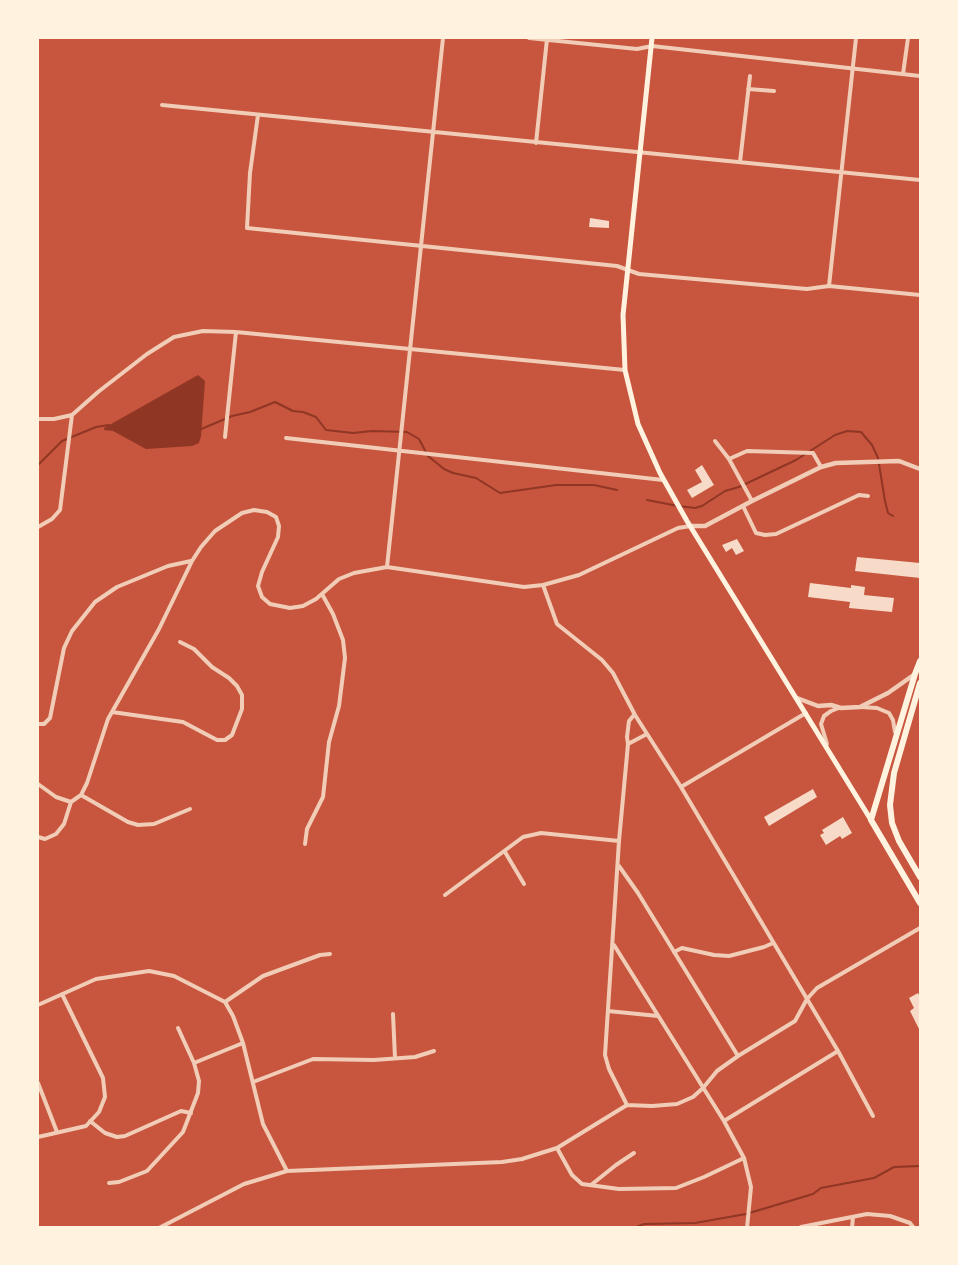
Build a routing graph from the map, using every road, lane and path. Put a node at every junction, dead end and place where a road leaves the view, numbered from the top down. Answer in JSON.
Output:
{"nodes":[{"id":1,"x":443,"y":38,"type":"edge"},
{"id":2,"x":529,"y":38,"type":"edge"},
{"id":3,"x":652,"y":38,"type":"edge"},
{"id":4,"x":856,"y":38,"type":"edge"},
{"id":5,"x":908,"y":38,"type":"edge"},
{"id":6,"x":547,"y":39,"type":"edge"},
{"id":7,"x":652,"y":46,"type":"junction"},
{"id":8,"x":852,"y":70,"type":"junction"},
{"id":9,"x":903,"y":74,"type":"junction"},
{"id":10,"x":750,"y":76,"type":"dead end"},
{"id":11,"x":921,"y":76,"type":"edge"},
{"id":12,"x":748,"y":89,"type":"junction"},
{"id":13,"x":774,"y":91,"type":"dead end"},
{"id":14,"x":162,"y":105,"type":"dead end"},
{"id":15,"x":258,"y":115,"type":"junction"},
{"id":16,"x":433,"y":131,"type":"junction"},
{"id":17,"x":536,"y":142,"type":"junction"},
{"id":18,"x":640,"y":152,"type":"junction"},
{"id":19,"x":740,"y":162,"type":"junction"},
{"id":20,"x":842,"y":172,"type":"junction"},
{"id":21,"x":921,"y":180,"type":"edge"},
{"id":22,"x":420,"y":245,"type":"junction"},
{"id":23,"x":627,"y":269,"type":"junction"},
{"id":24,"x":829,"y":286,"type":"junction"},
{"id":25,"x":921,"y":295,"type":"edge"},
{"id":26,"x":236,"y":332,"type":"junction"},
{"id":27,"x":410,"y":349,"type":"junction"},
{"id":28,"x":625,"y":370,"type":"junction"},
{"id":29,"x":72,"y":415,"type":"junction"},
{"id":30,"x":38,"y":419,"type":"edge"},
{"id":31,"x":225,"y":437,"type":"dead end"},
{"id":32,"x":286,"y":438,"type":"dead end"},
{"id":33,"x":715,"y":441,"type":"dead end"},
{"id":34,"x":398,"y":452,"type":"junction"},
{"id":35,"x":729,"y":459,"type":"junction"},
{"id":36,"x":821,"y":467,"type":"junction"},
{"id":37,"x":921,"y":469,"type":"edge"},
{"id":38,"x":663,"y":480,"type":"junction"},
{"id":39,"x":868,"y":496,"type":"dead end"},
{"id":40,"x":752,"y":501,"type":"junction"},
{"id":41,"x":742,"y":505,"type":"junction"},
{"id":42,"x":691,"y":526,"type":"junction"},
{"id":43,"x":38,"y":527,"type":"edge"},
{"id":44,"x":192,"y":561,"type":"junction"},
{"id":45,"x":387,"y":567,"type":"junction"},
{"id":46,"x":543,"y":585,"type":"junction"},
{"id":47,"x":322,"y":594,"type":"junction"},
{"id":48,"x":180,"y":642,"type":"dead end"},
{"id":49,"x":921,"y":661,"type":"edge"},
{"id":50,"x":915,"y":674,"type":"junction"},
{"id":51,"x":921,"y":683,"type":"edge"},
{"id":52,"x":797,"y":698,"type":"junction"},
{"id":53,"x":860,"y":706,"type":"junction"},
{"id":54,"x":841,"y":708,"type":"junction"},
{"id":55,"x":112,"y":712,"type":"junction"},
{"id":56,"x":806,"y":713,"type":"junction"},
{"id":57,"x":634,"y":715,"type":"junction"},
{"id":58,"x":38,"y":724,"type":"edge"},
{"id":59,"x":647,"y":734,"type":"junction"},
{"id":60,"x":896,"y":735,"type":"junction"},
{"id":61,"x":628,"y":744,"type":"junction"},
{"id":62,"x":828,"y":747,"type":"junction"},
{"id":63,"x":38,"y":784,"type":"edge"},
{"id":64,"x":681,"y":787,"type":"junction"},
{"id":65,"x":81,"y":795,"type":"junction"},
{"id":66,"x":71,"y":802,"type":"junction"},
{"id":67,"x":190,"y":809,"type":"dead end"},
{"id":68,"x":871,"y":820,"type":"junction"},
{"id":69,"x":38,"y":837,"type":"edge"},
{"id":70,"x":619,"y":841,"type":"junction"},
{"id":71,"x":305,"y":844,"type":"dead end"},
{"id":72,"x":505,"y":852,"type":"junction"},
{"id":73,"x":619,"y":865,"type":"junction"},
{"id":74,"x":921,"y":877,"type":"edge"},
{"id":75,"x":524,"y":884,"type":"dead end"},
{"id":76,"x":445,"y":895,"type":"dead end"},
{"id":77,"x":920,"y":901,"type":"edge"},
{"id":78,"x":921,"y":928,"type":"edge"},
{"id":79,"x":774,"y":943,"type":"junction"},
{"id":80,"x":614,"y":944,"type":"junction"},
{"id":81,"x":674,"y":952,"type":"junction"},
{"id":82,"x":330,"y":954,"type":"dead end"},
{"id":83,"x":62,"y":994,"type":"junction"},
{"id":84,"x":807,"y":999,"type":"junction"},
{"id":85,"x":225,"y":1002,"type":"junction"},
{"id":86,"x":38,"y":1005,"type":"edge"},
{"id":87,"x":608,"y":1011,"type":"junction"},
{"id":88,"x":393,"y":1014,"type":"dead end"},
{"id":89,"x":659,"y":1016,"type":"junction"},
{"id":90,"x":178,"y":1028,"type":"dead end"},
{"id":91,"x":243,"y":1043,"type":"junction"},
{"id":92,"x":838,"y":1051,"type":"junction"},
{"id":93,"x":434,"y":1052,"type":"dead end"},
{"id":94,"x":738,"y":1056,"type":"junction"},
{"id":95,"x":394,"y":1059,"type":"junction"},
{"id":96,"x":194,"y":1063,"type":"junction"},
{"id":97,"x":252,"y":1082,"type":"junction"},
{"id":98,"x":38,"y":1083,"type":"edge"},
{"id":99,"x":704,"y":1088,"type":"junction"},
{"id":100,"x":627,"y":1105,"type":"junction"},
{"id":101,"x":191,"y":1113,"type":"junction"},
{"id":102,"x":873,"y":1116,"type":"dead end"},
{"id":103,"x":90,"y":1121,"type":"junction"},
{"id":104,"x":724,"y":1122,"type":"junction"},
{"id":105,"x":57,"y":1132,"type":"junction"},
{"id":106,"x":38,"y":1137,"type":"edge"},
{"id":107,"x":557,"y":1148,"type":"junction"},
{"id":108,"x":634,"y":1154,"type":"dead end"},
{"id":109,"x":744,"y":1158,"type":"junction"},
{"id":110,"x":288,"y":1171,"type":"junction"},
{"id":111,"x":109,"y":1183,"type":"dead end"},
{"id":112,"x":591,"y":1186,"type":"junction"},
{"id":113,"x":853,"y":1217,"type":"junction"},
{"id":114,"x":159,"y":1227,"type":"edge"},
{"id":115,"x":747,"y":1227,"type":"edge"},
{"id":116,"x":801,"y":1227,"type":"edge"},
{"id":117,"x":852,"y":1227,"type":"edge"},
{"id":118,"x":914,"y":1227,"type":"edge"}],
"edges":[{"from":1,"to":16,"type":"street"},
{"from":2,"to":6,"type":"street"},
{"from":3,"to":7,"type":"main road"},
{"from":4,"to":8,"type":"street"},
{"from":5,"to":9,"type":"street"},
{"from":6,"to":7,"type":"street"},
{"from":6,"to":17,"type":"street"},
{"from":7,"to":8,"type":"street"},
{"from":7,"to":18,"type":"main road"},
{"from":8,"to":9,"type":"street"},
{"from":8,"to":20,"type":"street"},
{"from":9,"to":11,"type":"street"},
{"from":10,"to":12,"type":"street"},
{"from":12,"to":13,"type":"street"},
{"from":12,"to":19,"type":"street"},
{"from":14,"to":15,"type":"street"},
{"from":15,"to":16,"type":"street"},
{"from":15,"to":22,"type":"street"},
{"from":16,"to":17,"type":"street"},
{"from":16,"to":22,"type":"street"},
{"from":17,"to":18,"type":"street"},
{"from":18,"to":19,"type":"street"},
{"from":18,"to":23,"type":"main road"},
{"from":19,"to":20,"type":"street"},
{"from":20,"to":21,"type":"street"},
{"from":20,"to":24,"type":"street"},
{"from":22,"to":23,"type":"street"},
{"from":22,"to":27,"type":"street"},
{"from":23,"to":24,"type":"street"},
{"from":23,"to":28,"type":"main road"},
{"from":24,"to":25,"type":"street"},
{"from":26,"to":27,"type":"street"},
{"from":26,"to":29,"type":"street"},
{"from":26,"to":31,"type":"street"},
{"from":27,"to":28,"type":"street"},
{"from":27,"to":34,"type":"street"},
{"from":28,"to":38,"type":"main road"},
{"from":29,"to":30,"type":"street"},
{"from":29,"to":43,"type":"street"},
{"from":32,"to":34,"type":"street"},
{"from":33,"to":35,"type":"street"},
{"from":34,"to":38,"type":"street"},
{"from":34,"to":45,"type":"street"},
{"from":35,"to":36,"type":"street"},
{"from":35,"to":40,"type":"street"},
{"from":36,"to":37,"type":"street"},
{"from":36,"to":40,"type":"street"},
{"from":38,"to":42,"type":"main road"},
{"from":39,"to":41,"type":"street"},
{"from":40,"to":41,"type":"street"},
{"from":41,"to":42,"type":"street"},
{"from":42,"to":46,"type":"street"},
{"from":42,"to":52,"type":"main road"},
{"from":44,"to":47,"type":"street"},
{"from":44,"to":55,"type":"street"},
{"from":44,"to":58,"type":"street"},
{"from":45,"to":46,"type":"street"},
{"from":45,"to":47,"type":"street"},
{"from":46,"to":57,"type":"street"},
{"from":47,"to":71,"type":"street"},
{"from":48,"to":55,"type":"street"},
{"from":49,"to":50,"type":"main road"},
{"from":50,"to":53,"type":"street"},
{"from":50,"to":60,"type":"main road"},
{"from":51,"to":74,"type":"main road"},
{"from":52,"to":54,"type":"street"},
{"from":52,"to":56,"type":"main road"},
{"from":53,"to":54,"type":"street"},
{"from":53,"to":60,"type":"street"},
{"from":54,"to":62,"type":"street"},
{"from":55,"to":65,"type":"street"},
{"from":56,"to":62,"type":"main road"},
{"from":56,"to":64,"type":"street"},
{"from":57,"to":59,"type":"street"},
{"from":57,"to":61,"type":"street"},
{"from":59,"to":61,"type":"street"},
{"from":59,"to":64,"type":"street"},
{"from":60,"to":68,"type":"main road"},
{"from":61,"to":70,"type":"street"},
{"from":62,"to":68,"type":"main road"},
{"from":63,"to":66,"type":"street"},
{"from":64,"to":79,"type":"street"},
{"from":65,"to":66,"type":"street"},
{"from":65,"to":67,"type":"street"},
{"from":66,"to":69,"type":"street"},
{"from":68,"to":77,"type":"main road"},
{"from":70,"to":72,"type":"street"},
{"from":70,"to":73,"type":"street"},
{"from":72,"to":75,"type":"street"},
{"from":72,"to":76,"type":"street"},
{"from":73,"to":80,"type":"street"},
{"from":73,"to":81,"type":"street"},
{"from":78,"to":84,"type":"street"},
{"from":79,"to":81,"type":"street"},
{"from":79,"to":84,"type":"street"},
{"from":80,"to":87,"type":"street"},
{"from":80,"to":89,"type":"street"},
{"from":81,"to":94,"type":"street"},
{"from":82,"to":85,"type":"street"},
{"from":83,"to":85,"type":"street"},
{"from":83,"to":86,"type":"street"},
{"from":83,"to":103,"type":"street"},
{"from":84,"to":92,"type":"street"},
{"from":84,"to":94,"type":"street"},
{"from":85,"to":91,"type":"street"},
{"from":87,"to":89,"type":"street"},
{"from":87,"to":100,"type":"street"},
{"from":88,"to":95,"type":"street"},
{"from":89,"to":99,"type":"street"},
{"from":90,"to":96,"type":"street"},
{"from":91,"to":96,"type":"street"},
{"from":91,"to":97,"type":"street"},
{"from":92,"to":102,"type":"street"},
{"from":92,"to":104,"type":"street"},
{"from":93,"to":95,"type":"street"},
{"from":94,"to":99,"type":"street"},
{"from":95,"to":97,"type":"street"},
{"from":96,"to":101,"type":"street"},
{"from":97,"to":110,"type":"street"},
{"from":98,"to":105,"type":"street"},
{"from":99,"to":100,"type":"street"},
{"from":99,"to":104,"type":"street"},
{"from":100,"to":107,"type":"street"},
{"from":101,"to":103,"type":"street"},
{"from":101,"to":111,"type":"street"},
{"from":103,"to":105,"type":"street"},
{"from":104,"to":109,"type":"street"},
{"from":105,"to":106,"type":"street"},
{"from":107,"to":110,"type":"street"},
{"from":107,"to":112,"type":"street"},
{"from":108,"to":112,"type":"street"},
{"from":109,"to":112,"type":"street"},
{"from":109,"to":115,"type":"street"},
{"from":110,"to":114,"type":"street"},
{"from":113,"to":116,"type":"street"},
{"from":113,"to":117,"type":"street"},
{"from":113,"to":118,"type":"street"}]}
